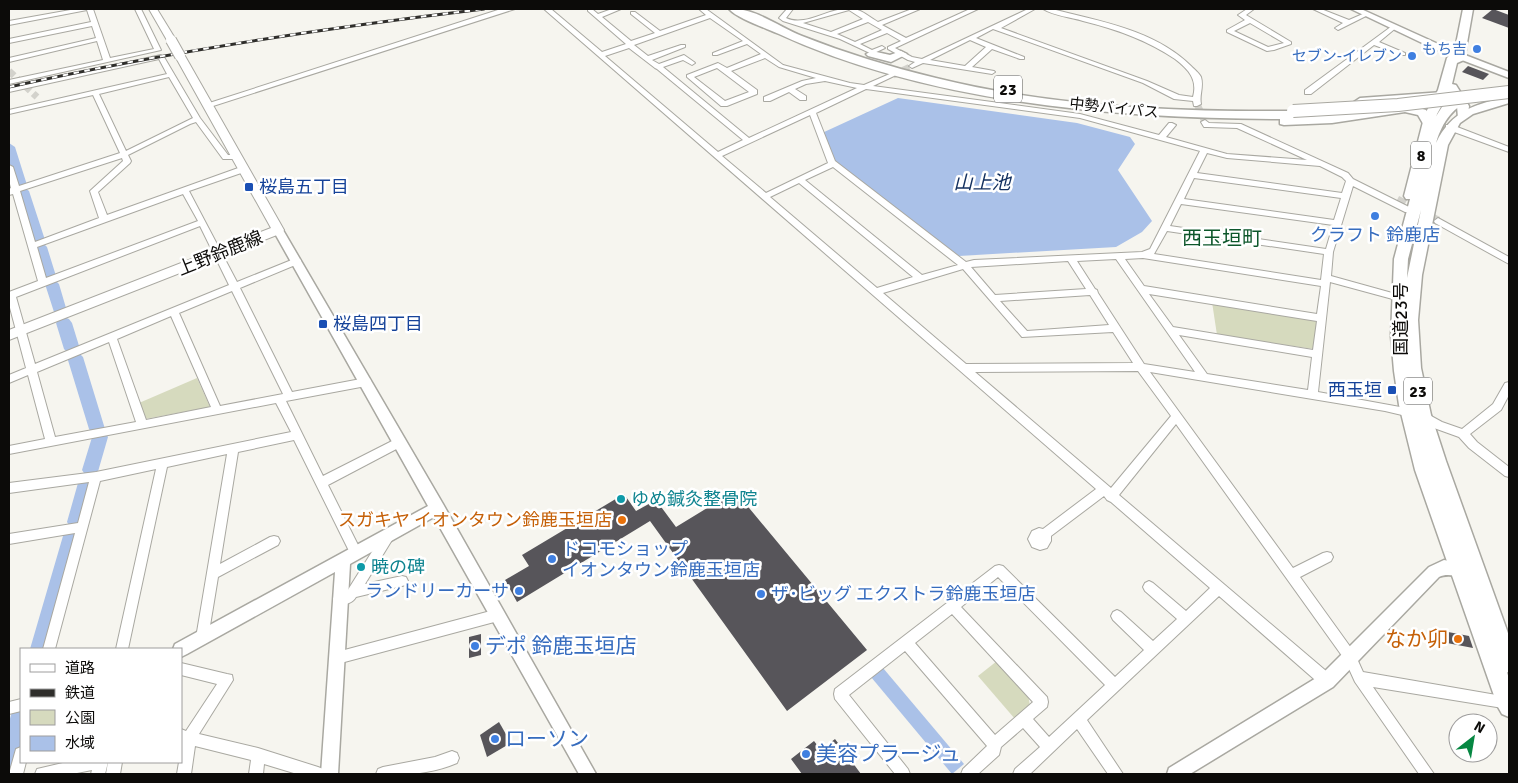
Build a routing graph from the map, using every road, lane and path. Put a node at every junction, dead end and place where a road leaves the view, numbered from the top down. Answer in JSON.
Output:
{"nodes":[{"id":1,"x":85,"y":9,"type":"edge"},
{"id":2,"x":90,"y":9,"type":"edge"},
{"id":3,"x":138,"y":9,"type":"edge"},
{"id":4,"x":153,"y":9,"type":"edge"},
{"id":5,"x":512,"y":9,"type":"edge"},
{"id":6,"x":547,"y":9,"type":"edge"},
{"id":7,"x":618,"y":9,"type":"edge"},
{"id":8,"x":702,"y":9,"type":"edge"},
{"id":9,"x":734,"y":9,"type":"edge"},
{"id":10,"x":790,"y":9,"type":"edge"},
{"id":11,"x":847,"y":9,"type":"edge"},
{"id":12,"x":851,"y":9,"type":"edge"},
{"id":13,"x":917,"y":9,"type":"edge"},
{"id":14,"x":975,"y":9,"type":"edge"},
{"id":15,"x":1032,"y":9,"type":"edge"},
{"id":16,"x":1046,"y":9,"type":"edge"},
{"id":17,"x":1251,"y":9,"type":"edge"},
{"id":18,"x":1316,"y":9,"type":"edge"},
{"id":19,"x":1355,"y":9,"type":"edge"},
{"id":20,"x":1468,"y":9,"type":"edge"},
{"id":21,"x":590,"y":10,"type":"dead end"},
{"id":22,"x":633,"y":13,"type":"dead end"},
{"id":23,"x":1367,"y":14,"type":"junction"},
{"id":24,"x":711,"y":15,"type":"junction"},
{"id":25,"x":597,"y":16,"type":"junction"},
{"id":26,"x":751,"y":16,"type":"junction"},
{"id":27,"x":869,"y":19,"type":"junction"},
{"id":28,"x":1250,"y":20,"type":"junction"},
{"id":29,"x":9,"y":23,"type":"edge"},
{"id":30,"x":797,"y":23,"type":"junction"},
{"id":31,"x":1349,"y":23,"type":"junction"},
{"id":32,"x":94,"y":24,"type":"junction"},
{"id":33,"x":878,"y":24,"type":"junction"},
{"id":34,"x":1394,"y":27,"type":"junction"},
{"id":35,"x":995,"y":28,"type":"junction"},
{"id":36,"x":1338,"y":28,"type":"dead end"},
{"id":37,"x":888,"y":30,"type":"junction"},
{"id":38,"x":660,"y":34,"type":"junction"},
{"id":39,"x":832,"y":34,"type":"junction"},
{"id":40,"x":970,"y":38,"type":"junction"},
{"id":41,"x":100,"y":39,"type":"junction"},
{"id":42,"x":9,"y":40,"type":"edge"},
{"id":43,"x":906,"y":41,"type":"junction"},
{"id":44,"x":747,"y":42,"type":"junction"},
{"id":45,"x":1373,"y":42,"type":"junction"},
{"id":46,"x":630,"y":44,"type":"junction"},
{"id":47,"x":855,"y":44,"type":"junction"},
{"id":48,"x":683,"y":46,"type":"dead end"},
{"id":49,"x":992,"y":46,"type":"junction"},
{"id":50,"x":882,"y":48,"type":"dead end"},
{"id":51,"x":830,"y":51,"type":"junction"},
{"id":52,"x":715,"y":54,"type":"dead end"},
{"id":53,"x":901,"y":54,"type":"junction"},
{"id":54,"x":1404,"y":54,"type":"dead end"},
{"id":55,"x":1457,"y":54,"type":"junction"},
{"id":56,"x":766,"y":55,"type":"junction"},
{"id":57,"x":601,"y":56,"type":"junction"},
{"id":58,"x":1022,"y":58,"type":"dead end"},
{"id":59,"x":647,"y":59,"type":"junction"},
{"id":60,"x":9,"y":60,"type":"edge"},
{"id":61,"x":107,"y":60,"type":"junction"},
{"id":62,"x":926,"y":60,"type":"junction"},
{"id":63,"x":692,"y":63,"type":"dead end"},
{"id":64,"x":658,"y":66,"type":"junction"},
{"id":65,"x":912,"y":66,"type":"tunnel mouth"},
{"id":66,"x":966,"y":68,"type":"junction"},
{"id":67,"x":726,"y":71,"type":"junction"},
{"id":68,"x":992,"y":72,"type":"dead end"},
{"id":69,"x":171,"y":75,"type":"junction"},
{"id":70,"x":1509,"y":75,"type":"edge"},
{"id":71,"x":892,"y":76,"type":"tunnel mouth"},
{"id":72,"x":824,"y":78,"type":"junction"},
{"id":73,"x":9,"y":82,"type":"edge"},
{"id":74,"x":867,"y":87,"type":"junction"},
{"id":75,"x":790,"y":88,"type":"junction"},
{"id":76,"x":1509,"y":88,"type":"edge"},
{"id":77,"x":9,"y":90,"type":"edge"},
{"id":78,"x":95,"y":92,"type":"junction"},
{"id":79,"x":1308,"y":92,"type":"dead end"},
{"id":80,"x":1509,"y":93,"type":"edge"},
{"id":81,"x":37,"y":97,"type":"dead end"},
{"id":82,"x":767,"y":98,"type":"dead end"},
{"id":83,"x":803,"y":98,"type":"dead end"},
{"id":84,"x":1049,"y":98,"type":"junction"},
{"id":85,"x":1451,"y":98,"type":"junction"},
{"id":86,"x":961,"y":100,"type":"junction"},
{"id":87,"x":1509,"y":100,"type":"edge"},
{"id":88,"x":37,"y":105,"type":"junction"},
{"id":89,"x":207,"y":105,"type":"junction"},
{"id":90,"x":1405,"y":108,"type":"junction"},
{"id":91,"x":9,"y":112,"type":"edge"},
{"id":92,"x":812,"y":112,"type":"junction"},
{"id":93,"x":197,"y":119,"type":"junction"},
{"id":94,"x":1205,"y":122,"type":"dead end"},
{"id":95,"x":1428,"y":124,"type":"junction"},
{"id":96,"x":1172,"y":125,"type":"dead end"},
{"id":97,"x":1449,"y":128,"type":"junction"},
{"id":98,"x":1161,"y":138,"type":"junction"},
{"id":99,"x":748,"y":141,"type":"junction"},
{"id":100,"x":1509,"y":150,"type":"edge"},
{"id":101,"x":1204,"y":151,"type":"junction"},
{"id":102,"x":123,"y":155,"type":"junction"},
{"id":103,"x":717,"y":155,"type":"junction"},
{"id":104,"x":237,"y":157,"type":"junction"},
{"id":105,"x":834,"y":163,"type":"junction"},
{"id":106,"x":1320,"y":164,"type":"junction"},
{"id":107,"x":9,"y":167,"type":"edge"},
{"id":108,"x":244,"y":169,"type":"junction"},
{"id":109,"x":1193,"y":175,"type":"junction"},
{"id":110,"x":1348,"y":178,"type":"junction"},
{"id":111,"x":800,"y":180,"type":"junction"},
{"id":112,"x":185,"y":190,"type":"junction"},
{"id":113,"x":12,"y":191,"type":"edge"},
{"id":114,"x":765,"y":196,"type":"junction"},
{"id":115,"x":1346,"y":196,"type":"junction"},
{"id":116,"x":1397,"y":200,"type":"tunnel mouth"},
{"id":117,"x":1179,"y":201,"type":"junction"},
{"id":118,"x":1408,"y":210,"type":"junction"},
{"id":119,"x":1432,"y":217,"type":"junction"},
{"id":120,"x":104,"y":219,"type":"junction"},
{"id":121,"x":201,"y":223,"type":"junction"},
{"id":122,"x":1338,"y":224,"type":"junction"},
{"id":123,"x":1166,"y":228,"type":"junction"},
{"id":124,"x":278,"y":230,"type":"junction"},
{"id":125,"x":32,"y":246,"type":"junction"},
{"id":126,"x":1329,"y":252,"type":"junction"},
{"id":127,"x":219,"y":254,"type":"junction"},
{"id":128,"x":1142,"y":255,"type":"junction"},
{"id":129,"x":1118,"y":256,"type":"junction"},
{"id":130,"x":1071,"y":259,"type":"junction"},
{"id":131,"x":1401,"y":260,"type":"junction"},
{"id":132,"x":297,"y":261,"type":"junction"},
{"id":133,"x":1509,"y":261,"type":"edge"},
{"id":134,"x":964,"y":265,"type":"junction"},
{"id":135,"x":920,"y":278,"type":"junction"},
{"id":136,"x":1326,"y":281,"type":"junction"},
{"id":137,"x":43,"y":283,"type":"junction"},
{"id":138,"x":234,"y":287,"type":"junction"},
{"id":139,"x":1141,"y":289,"type":"junction"},
{"id":140,"x":874,"y":292,"type":"junction"},
{"id":141,"x":1094,"y":292,"type":"junction"},
{"id":142,"x":10,"y":295,"type":"edge"},
{"id":143,"x":992,"y":298,"type":"junction"},
{"id":144,"x":1400,"y":298,"type":"junction"},
{"id":145,"x":174,"y":312,"type":"junction"},
{"id":146,"x":1322,"y":318,"type":"junction"},
{"id":147,"x":1117,"y":328,"type":"junction"},
{"id":148,"x":1170,"y":330,"type":"junction"},
{"id":149,"x":15,"y":333,"type":"edge"},
{"id":150,"x":112,"y":337,"type":"junction"},
{"id":151,"x":1318,"y":354,"type":"junction"},
{"id":152,"x":1141,"y":367,"type":"junction"},
{"id":153,"x":963,"y":368,"type":"junction"},
{"id":154,"x":32,"y":370,"type":"junction"},
{"id":155,"x":1203,"y":376,"type":"junction"},
{"id":156,"x":9,"y":379,"type":"edge"},
{"id":157,"x":366,"y":382,"type":"junction"},
{"id":158,"x":1509,"y":386,"type":"edge"},
{"id":159,"x":1313,"y":393,"type":"junction"},
{"id":160,"x":284,"y":397,"type":"junction"},
{"id":161,"x":216,"y":410,"type":"junction"},
{"id":162,"x":1414,"y":414,"type":"junction"},
{"id":163,"x":1176,"y":416,"type":"junction"},
{"id":164,"x":142,"y":424,"type":"junction"},
{"id":165,"x":1463,"y":434,"type":"junction"},
{"id":166,"x":296,"y":435,"type":"junction"},
{"id":167,"x":51,"y":442,"type":"junction"},
{"id":168,"x":400,"y":442,"type":"junction"},
{"id":169,"x":232,"y":448,"type":"junction"},
{"id":170,"x":9,"y":450,"type":"edge"},
{"id":171,"x":163,"y":462,"type":"junction"},
{"id":172,"x":1509,"y":473,"type":"edge"},
{"id":173,"x":96,"y":476,"type":"junction"},
{"id":174,"x":321,"y":484,"type":"junction"},
{"id":175,"x":9,"y":488,"type":"edge"},
{"id":176,"x":1107,"y":493,"type":"junction"},
{"id":177,"x":438,"y":508,"type":"junction"},
{"id":178,"x":82,"y":527,"type":"junction"},
{"id":179,"x":389,"y":534,"type":"junction"},
{"id":180,"x":1044,"y":535,"type":"dead end"},
{"id":181,"x":9,"y":539,"type":"edge"},
{"id":182,"x":274,"y":542,"type":"dead end"},
{"id":183,"x":349,"y":557,"type":"junction"},
{"id":184,"x":1327,"y":557,"type":"dead end"},
{"id":185,"x":1468,"y":571,"type":"junction"},
{"id":186,"x":212,"y":574,"type":"junction"},
{"id":187,"x":1291,"y":575,"type":"junction"},
{"id":188,"x":402,"y":581,"type":"dead end"},
{"id":189,"x":1149,"y":587,"type":"dead end"},
{"id":190,"x":1218,"y":589,"type":"junction"},
{"id":191,"x":346,"y":596,"type":"junction"},
{"id":192,"x":953,"y":606,"type":"junction"},
{"id":193,"x":498,"y":616,"type":"junction"},
{"id":194,"x":1117,"y":616,"type":"dead end"},
{"id":195,"x":1186,"y":619,"type":"junction"},
{"id":196,"x":202,"y":638,"type":"junction"},
{"id":197,"x":907,"y":643,"type":"junction"},
{"id":198,"x":49,"y":648,"type":"edge"},
{"id":199,"x":122,"y":648,"type":"edge"},
{"id":200,"x":182,"y":648,"type":"edge"},
{"id":201,"x":1153,"y":650,"type":"junction"},
{"id":202,"x":1350,"y":656,"type":"junction"},
{"id":203,"x":337,"y":658,"type":"junction"},
{"id":204,"x":1509,"y":663,"type":"edge"},
{"id":205,"x":182,"y":669,"type":"edge"},
{"id":206,"x":1359,"y":678,"type":"junction"},
{"id":207,"x":1327,"y":681,"type":"junction"},
{"id":208,"x":1115,"y":686,"type":"junction"},
{"id":209,"x":1509,"y":705,"type":"edge"},
{"id":210,"x":1024,"y":719,"type":"junction"},
{"id":211,"x":1078,"y":720,"type":"junction"},
{"id":212,"x":185,"y":737,"type":"edge"},
{"id":213,"x":994,"y":744,"type":"junction"},
{"id":214,"x":1049,"y":747,"type":"junction"},
{"id":215,"x":258,"y":755,"type":"junction"},
{"id":216,"x":20,"y":758,"type":"edge"},
{"id":217,"x":452,"y":758,"type":"dead end"},
{"id":218,"x":94,"y":763,"type":"edge"},
{"id":219,"x":16,"y":774,"type":"edge"},
{"id":220,"x":42,"y":774,"type":"edge"},
{"id":221,"x":184,"y":774,"type":"edge"},
{"id":222,"x":256,"y":774,"type":"edge"},
{"id":223,"x":318,"y":774,"type":"edge"},
{"id":224,"x":330,"y":774,"type":"edge"},
{"id":225,"x":382,"y":774,"type":"edge"},
{"id":226,"x":588,"y":774,"type":"edge"},
{"id":227,"x":903,"y":774,"type":"edge"},
{"id":228,"x":968,"y":774,"type":"edge"},
{"id":229,"x":1020,"y":774,"type":"edge"},
{"id":230,"x":1116,"y":774,"type":"edge"},
{"id":231,"x":1175,"y":774,"type":"edge"},
{"id":232,"x":1427,"y":774,"type":"edge"}],
"edges":[{"from":1,"to":29,"type":"street"},
{"from":2,"to":32,"type":"street"},
{"from":3,"to":61,"type":"street"},
{"from":4,"to":89,"type":"main road","name":"上野鈴鹿線","bridge":true},
{"from":5,"to":89,"type":"street"},
{"from":6,"to":57,"type":"street"},
{"from":7,"to":25,"type":"street"},
{"from":8,"to":24,"type":"street"},
{"from":9,"to":26,"type":"highway","name":"中勢バイパス","number":"23"},
{"from":9,"to":51,"type":"main road","name":"中勢バイパス","number":"23"},
{"from":10,"to":30,"type":"street"},
{"from":11,"to":30,"type":"street"},
{"from":12,"to":27,"type":"street"},
{"from":13,"to":33,"type":"street"},
{"from":14,"to":43,"type":"street"},
{"from":15,"to":35,"type":"street"},
{"from":16,"to":35,"type":"street"},
{"from":17,"to":28,"type":"street"},
{"from":18,"to":31,"type":"street"},
{"from":19,"to":23,"type":"street"},
{"from":20,"to":55,"type":"main road","number":"8"},
{"from":21,"to":25,"type":"street"},
{"from":22,"to":38,"type":"street"},
{"from":23,"to":31,"type":"street"},
{"from":23,"to":34,"type":"street"},
{"from":24,"to":38,"type":"street"},
{"from":24,"to":44,"type":"street"},
{"from":25,"to":46,"type":"street"},
{"from":26,"to":53,"type":"main road"},
{"from":26,"to":84,"type":"highway","name":"中勢バイパス","number":"23"},
{"from":27,"to":33,"type":"street"},
{"from":27,"to":39,"type":"street"},
{"from":28,"to":28,"type":"street"},
{"from":30,"to":39,"type":"street"},
{"from":31,"to":36,"type":"street"},
{"from":32,"to":41,"type":"street"},
{"from":32,"to":42,"type":"street"},
{"from":33,"to":37,"type":"street"},
{"from":34,"to":45,"type":"street"},
{"from":34,"to":55,"type":"street"},
{"from":35,"to":40,"type":"street"},
{"from":37,"to":43,"type":"street"},
{"from":37,"to":47,"type":"street"},
{"from":38,"to":46,"type":"street"},
{"from":39,"to":47,"type":"street"},
{"from":40,"to":49,"type":"street"},
{"from":40,"to":62,"type":"street"},
{"from":41,"to":60,"type":"street"},
{"from":41,"to":61,"type":"street"},
{"from":43,"to":53,"type":"street"},
{"from":44,"to":52,"type":"street"},
{"from":44,"to":56,"type":"street"},
{"from":45,"to":54,"type":"street"},
{"from":45,"to":79,"type":"street"},
{"from":46,"to":57,"type":"street"},
{"from":46,"to":59,"type":"street"},
{"from":47,"to":50,"type":"street"},
{"from":48,"to":59,"type":"street"},
{"from":49,"to":58,"type":"street"},
{"from":49,"to":66,"type":"street"},
{"from":51,"to":84,"type":"main road","name":"中勢バイパス","number":"23"},
{"from":51,"to":86,"type":"main road"},
{"from":53,"to":62,"type":"street"},
{"from":55,"to":70,"type":"street"},
{"from":55,"to":85,"type":"main road","number":"8"},
{"from":56,"to":67,"type":"street"},
{"from":56,"to":72,"type":"street"},
{"from":57,"to":103,"type":"street"},
{"from":59,"to":64,"type":"street"},
{"from":61,"to":73,"type":"street"},
{"from":62,"to":65,"type":"street"},
{"from":62,"to":66,"type":"street"},
{"from":63,"to":64,"type":"street"},
{"from":64,"to":99,"type":"street"},
{"from":66,"to":68,"type":"street"},
{"from":67,"to":67,"type":"street"},
{"from":69,"to":77,"type":"street"},
{"from":69,"to":78,"type":"street"},
{"from":69,"to":93,"type":"street"},
{"from":71,"to":74,"type":"street"},
{"from":72,"to":74,"type":"street"},
{"from":72,"to":75,"type":"street"},
{"from":74,"to":86,"type":"street"},
{"from":74,"to":92,"type":"street"},
{"from":75,"to":82,"type":"street"},
{"from":75,"to":83,"type":"street"},
{"from":76,"to":85,"type":"main road","name":"国道23号","number":"23"},
{"from":78,"to":88,"type":"street"},
{"from":78,"to":102,"type":"street"},
{"from":80,"to":84,"type":"main road","name":"中勢バイパス","number":"23","bridge":true},
{"from":81,"to":88,"type":"street"},
{"from":84,"to":85,"type":"highway"},
{"from":84,"to":90,"type":"highway"},
{"from":85,"to":87,"type":"main road","name":"国道23号","number":"23"},
{"from":85,"to":90,"type":"main road"},
{"from":85,"to":95,"type":"main road","number":"8"},
{"from":85,"to":97,"type":"main road","name":"国道23号","number":"23"},
{"from":85,"to":131,"type":"main road","name":"国道23号","number":"23"},
{"from":86,"to":98,"type":"street"},
{"from":88,"to":91,"type":"street"},
{"from":89,"to":104,"type":"main road","name":"上野鈴鹿線"},
{"from":90,"to":95,"type":"highway"},
{"from":92,"to":99,"type":"street"},
{"from":92,"to":105,"type":"street"},
{"from":93,"to":102,"type":"street"},
{"from":93,"to":104,"type":"street"},
{"from":94,"to":106,"type":"street"},
{"from":95,"to":118,"type":"main road","number":"8"},
{"from":96,"to":98,"type":"street"},
{"from":97,"to":100,"type":"street"},
{"from":97,"to":119,"type":"main road","name":"国道23号","number":"23"},
{"from":98,"to":101,"type":"street"},
{"from":99,"to":103,"type":"street"},
{"from":101,"to":106,"type":"street"},
{"from":101,"to":109,"type":"street"},
{"from":102,"to":113,"type":"street"},
{"from":102,"to":120,"type":"street"},
{"from":103,"to":114,"type":"street"},
{"from":104,"to":108,"type":"main road","name":"上野鈴鹿線"},
{"from":105,"to":111,"type":"street"},
{"from":105,"to":134,"type":"street"},
{"from":106,"to":110,"type":"street"},
{"from":107,"to":113,"type":"street"},
{"from":108,"to":112,"type":"street"},
{"from":108,"to":124,"type":"main road","name":"上野鈴鹿線"},
{"from":109,"to":115,"type":"street"},
{"from":109,"to":117,"type":"street"},
{"from":110,"to":115,"type":"street"},
{"from":110,"to":116,"type":"street"},
{"from":110,"to":118,"type":"street"},
{"from":111,"to":114,"type":"street"},
{"from":111,"to":135,"type":"street"},
{"from":112,"to":120,"type":"street"},
{"from":112,"to":121,"type":"street"},
{"from":113,"to":125,"type":"street"},
{"from":114,"to":140,"type":"street"},
{"from":115,"to":122,"type":"street"},
{"from":117,"to":122,"type":"street"},
{"from":117,"to":123,"type":"street"},
{"from":118,"to":131,"type":"main road","number":"8"},
{"from":119,"to":133,"type":"street"},
{"from":119,"to":162,"type":"main road","name":"国道23号","number":"23"},
{"from":120,"to":125,"type":"street"},
{"from":121,"to":127,"type":"street"},
{"from":121,"to":137,"type":"street"},
{"from":122,"to":126,"type":"street"},
{"from":123,"to":126,"type":"street"},
{"from":123,"to":128,"type":"street"},
{"from":124,"to":127,"type":"main road","name":"上野鈴鹿線"},
{"from":124,"to":132,"type":"street"},
{"from":125,"to":137,"type":"street"},
{"from":126,"to":136,"type":"street"},
{"from":127,"to":138,"type":"street"},
{"from":127,"to":149,"type":"main road","name":"上野鈴鹿線"},
{"from":128,"to":129,"type":"street"},
{"from":128,"to":136,"type":"street"},
{"from":129,"to":130,"type":"street"},
{"from":129,"to":139,"type":"street"},
{"from":130,"to":134,"type":"street"},
{"from":130,"to":141,"type":"street"},
{"from":131,"to":144,"type":"main road","name":"国道23号","number":"23"},
{"from":132,"to":138,"type":"street"},
{"from":132,"to":157,"type":"street"},
{"from":134,"to":135,"type":"street"},
{"from":134,"to":143,"type":"street"},
{"from":135,"to":140,"type":"street"},
{"from":136,"to":144,"type":"street"},
{"from":136,"to":146,"type":"street"},
{"from":137,"to":142,"type":"street"},
{"from":138,"to":145,"type":"street"},
{"from":138,"to":160,"type":"street"},
{"from":139,"to":146,"type":"street"},
{"from":139,"to":148,"type":"street"},
{"from":140,"to":153,"type":"street"},
{"from":141,"to":143,"type":"street"},
{"from":141,"to":147,"type":"street"},
{"from":142,"to":149,"type":"street"},
{"from":143,"to":147,"type":"street"},
{"from":144,"to":162,"type":"main road","name":"国道23号","number":"23"},
{"from":145,"to":150,"type":"street"},
{"from":145,"to":161,"type":"street"},
{"from":146,"to":151,"type":"street"},
{"from":147,"to":152,"type":"street"},
{"from":148,"to":151,"type":"street"},
{"from":148,"to":155,"type":"street"},
{"from":149,"to":154,"type":"street"},
{"from":150,"to":154,"type":"street"},
{"from":150,"to":164,"type":"street"},
{"from":151,"to":159,"type":"street"},
{"from":152,"to":153,"type":"street"},
{"from":152,"to":155,"type":"street"},
{"from":152,"to":163,"type":"street"},
{"from":153,"to":176,"type":"street"},
{"from":154,"to":156,"type":"street"},
{"from":154,"to":167,"type":"street"},
{"from":155,"to":159,"type":"street"},
{"from":157,"to":160,"type":"street"},
{"from":157,"to":168,"type":"street"},
{"from":158,"to":165,"type":"street"},
{"from":159,"to":162,"type":"street"},
{"from":160,"to":161,"type":"street"},
{"from":160,"to":166,"type":"street"},
{"from":161,"to":164,"type":"street"},
{"from":162,"to":165,"type":"street"},
{"from":162,"to":185,"type":"main road","name":"国道23号","number":"23"},
{"from":163,"to":176,"type":"street"},
{"from":163,"to":187,"type":"street"},
{"from":164,"to":167,"type":"street"},
{"from":165,"to":172,"type":"street"},
{"from":166,"to":169,"type":"street"},
{"from":166,"to":174,"type":"street"},
{"from":167,"to":170,"type":"street"},
{"from":168,"to":174,"type":"street"},
{"from":168,"to":177,"type":"street"},
{"from":169,"to":171,"type":"street"},
{"from":169,"to":186,"type":"street"},
{"from":171,"to":173,"type":"street"},
{"from":171,"to":199,"type":"street"},
{"from":173,"to":175,"type":"street"},
{"from":173,"to":178,"type":"street"},
{"from":174,"to":183,"type":"street"},
{"from":176,"to":180,"type":"street"},
{"from":176,"to":190,"type":"street"},
{"from":177,"to":179,"type":"street"},
{"from":177,"to":193,"type":"street"},
{"from":178,"to":181,"type":"street"},
{"from":178,"to":198,"type":"street"},
{"from":179,"to":183,"type":"street"},
{"from":179,"to":191,"type":"street"},
{"from":182,"to":186,"type":"street"},
{"from":183,"to":191,"type":"street"},
{"from":183,"to":196,"type":"street"},
{"from":184,"to":187,"type":"street"},
{"from":185,"to":202,"type":"street"},
{"from":185,"to":204,"type":"main road","name":"国道23号","number":"23"},
{"from":185,"to":209,"type":"main road","name":"国道23号","number":"23"},
{"from":186,"to":196,"type":"street"},
{"from":187,"to":202,"type":"street"},
{"from":188,"to":191,"type":"street"},
{"from":189,"to":195,"type":"street"},
{"from":190,"to":195,"type":"street"},
{"from":190,"to":207,"type":"street"},
{"from":191,"to":203,"type":"street"},
{"from":192,"to":197,"type":"street"},
{"from":192,"to":208,"type":"street"},
{"from":192,"to":210,"type":"street"},
{"from":193,"to":203,"type":"street"},
{"from":193,"to":226,"type":"street"},
{"from":194,"to":201,"type":"street"},
{"from":195,"to":201,"type":"street"},
{"from":196,"to":200,"type":"street"},
{"from":197,"to":213,"type":"street"},
{"from":197,"to":227,"type":"street"},
{"from":201,"to":208,"type":"street"},
{"from":202,"to":206,"type":"street"},
{"from":202,"to":207,"type":"street"},
{"from":203,"to":224,"type":"street"},
{"from":205,"to":212,"type":"street"},
{"from":206,"to":209,"type":"street"},
{"from":206,"to":232,"type":"street"},
{"from":207,"to":231,"type":"street"},
{"from":208,"to":211,"type":"street"},
{"from":210,"to":213,"type":"street"},
{"from":210,"to":214,"type":"street"},
{"from":211,"to":214,"type":"street"},
{"from":211,"to":230,"type":"street"},
{"from":212,"to":215,"type":"street"},
{"from":212,"to":221,"type":"street"},
{"from":213,"to":228,"type":"street"},
{"from":214,"to":229,"type":"street"},
{"from":215,"to":222,"type":"street"},
{"from":215,"to":223,"type":"street"},
{"from":216,"to":219,"type":"street"},
{"from":217,"to":225,"type":"street"},
{"from":218,"to":220,"type":"street"}]}
